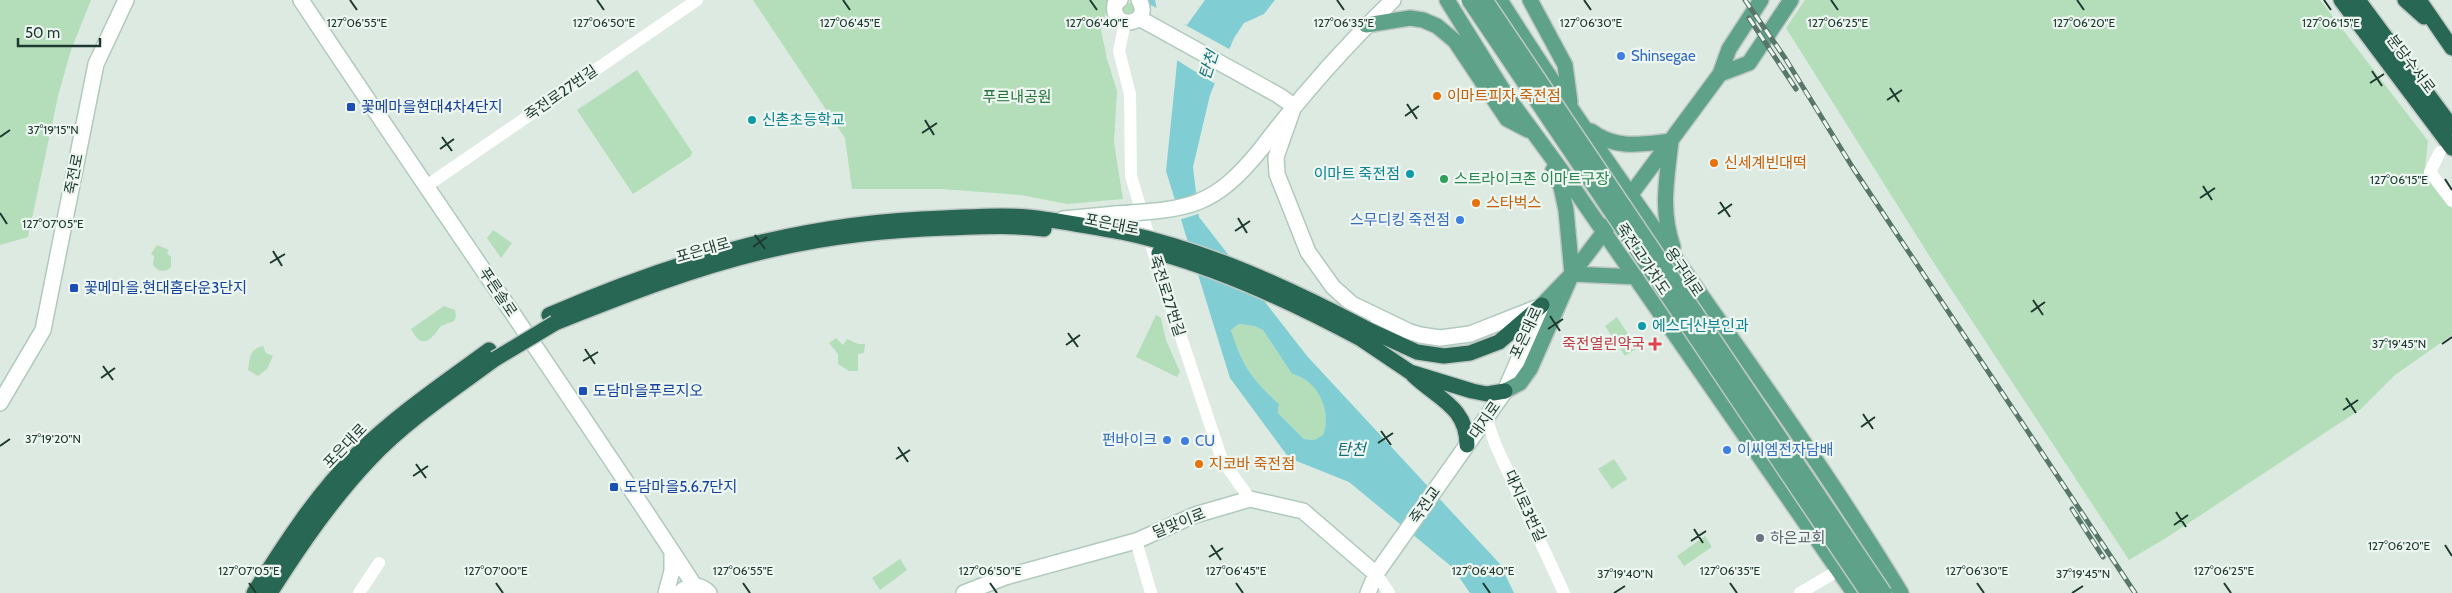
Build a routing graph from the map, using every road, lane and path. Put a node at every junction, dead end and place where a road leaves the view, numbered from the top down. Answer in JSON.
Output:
{"nodes":[{"id":1,"x":126,"y":0,"type":"edge"},
{"id":2,"x":301,"y":0,"type":"edge"},
{"id":3,"x":697,"y":0,"type":"edge"},
{"id":4,"x":1120,"y":0,"type":"edge"},
{"id":5,"x":1139,"y":0,"type":"edge"},
{"id":6,"x":1393,"y":0,"type":"edge"},
{"id":7,"x":1447,"y":0,"type":"edge"},
{"id":8,"x":1469,"y":0,"type":"edge"},
{"id":9,"x":1485,"y":0,"type":"edge"},
{"id":10,"x":1500,"y":0,"type":"edge"},
{"id":11,"x":1530,"y":0,"type":"edge"},
{"id":12,"x":1762,"y":0,"type":"edge"},
{"id":13,"x":1791,"y":0,"type":"edge"},
{"id":14,"x":2341,"y":0,"type":"edge"},
{"id":15,"x":2358,"y":0,"type":"edge"},
{"id":16,"x":2405,"y":0,"type":"edge"},
{"id":17,"x":2419,"y":0,"type":"edge"},
{"id":18,"x":1138,"y":21,"type":"junction"},
{"id":19,"x":1366,"y":25,"type":"junction"},
{"id":20,"x":2442,"y":33,"type":"junction"},
{"id":21,"x":2452,"y":48,"type":"edge"},
{"id":22,"x":1720,"y":74,"type":"junction"},
{"id":23,"x":1294,"y":106,"type":"junction"},
{"id":24,"x":1571,"y":106,"type":"junction"},
{"id":25,"x":1583,"y":125,"type":"junction"},
{"id":26,"x":2452,"y":127,"type":"edge"},
{"id":27,"x":1535,"y":137,"type":"junction"},
{"id":28,"x":1593,"y":139,"type":"junction"},
{"id":29,"x":1671,"y":141,"type":"junction"},
{"id":30,"x":2446,"y":150,"type":"edge"},
{"id":31,"x":1561,"y":170,"type":"junction"},
{"id":32,"x":425,"y":187,"type":"junction"},
{"id":33,"x":1631,"y":194,"type":"junction"},
{"id":34,"x":2452,"y":201,"type":"edge"},
{"id":35,"x":1054,"y":220,"type":"junction"},
{"id":36,"x":1604,"y":232,"type":"junction"},
{"id":37,"x":1120,"y":237,"type":"junction"},
{"id":38,"x":1678,"y":263,"type":"junction"},
{"id":39,"x":1572,"y":274,"type":"junction"},
{"id":40,"x":1636,"y":277,"type":"junction"},
{"id":41,"x":1542,"y":306,"type":"junction"},
{"id":42,"x":552,"y":319,"type":"junction"},
{"id":43,"x":1364,"y":334,"type":"junction"},
{"id":44,"x":492,"y":355,"type":"junction"},
{"id":45,"x":1410,"y":372,"type":"junction"},
{"id":46,"x":1505,"y":391,"type":"junction"},
{"id":47,"x":0,"y":403,"type":"edge"},
{"id":48,"x":1486,"y":418,"type":"junction"},
{"id":49,"x":1466,"y":447,"type":"junction"},
{"id":50,"x":1250,"y":499,"type":"junction"},
{"id":51,"x":1136,"y":541,"type":"junction"},
{"id":52,"x":672,"y":552,"type":"junction"},
{"id":53,"x":379,"y":563,"type":"dead end"},
{"id":54,"x":1839,"y":570,"type":"junction"},
{"id":55,"x":1376,"y":574,"type":"junction"},
{"id":56,"x":694,"y":585,"type":"junction"},
{"id":57,"x":254,"y":593,"type":"edge"},
{"id":58,"x":270,"y":593,"type":"edge"},
{"id":59,"x":359,"y":593,"type":"edge"},
{"id":60,"x":666,"y":593,"type":"edge"},
{"id":61,"x":680,"y":593,"type":"edge"},
{"id":62,"x":709,"y":593,"type":"edge"},
{"id":63,"x":964,"y":593,"type":"edge"},
{"id":64,"x":1151,"y":593,"type":"edge"},
{"id":65,"x":1368,"y":593,"type":"edge"},
{"id":66,"x":1390,"y":593,"type":"edge"},
{"id":67,"x":1564,"y":593,"type":"edge"},
{"id":68,"x":1800,"y":593,"type":"edge"},
{"id":69,"x":1854,"y":593,"type":"edge"},
{"id":70,"x":1868,"y":593,"type":"edge"},
{"id":71,"x":1884,"y":593,"type":"edge"},
{"id":72,"x":1901,"y":593,"type":"edge"}],
"edges":[{"from":1,"to":47,"type":"street","name":"죽전로"},
{"from":2,"to":32,"type":"street","name":"푸른솔로"},
{"from":3,"to":32,"type":"street","name":"죽전로27번길"},
{"from":4,"to":18,"type":"street"},
{"from":5,"to":18,"type":"street"},
{"from":6,"to":19,"type":"street"},
{"from":7,"to":27,"type":"main road"},
{"from":8,"to":70,"type":"main road","name":"죽전고가차도","bridge":true},
{"from":9,"to":71,"type":"main road","name":"죽전고가차도","bridge":true},
{"from":10,"to":24,"type":"main road","name":"용구대로"},
{"from":11,"to":24,"type":"main road"},
{"from":12,"to":22,"type":"main road","name":"포은대로"},
{"from":13,"to":22,"type":"main road"},
{"from":14,"to":30,"type":"highway","name":"분당수서로"},
{"from":15,"to":26,"type":"highway","name":"분당수서로"},
{"from":16,"to":20,"type":"highway"},
{"from":17,"to":20,"type":"highway"},
{"from":18,"to":23,"type":"street"},
{"from":18,"to":50,"type":"street","name":"죽전로27번길"},
{"from":19,"to":23,"type":"street"},
{"from":19,"to":27,"type":"main road"},
{"from":20,"to":21,"type":"highway"},
{"from":22,"to":29,"type":"main road","name":"포은대로"},
{"from":23,"to":35,"type":"street","bridge":true},
{"from":23,"to":41,"type":"street"},
{"from":24,"to":25,"type":"main road","name":"용구대로"},
{"from":25,"to":28,"type":"main road","name":"용구대로"},
{"from":25,"to":29,"type":"main road"},
{"from":27,"to":31,"type":"main road"},
{"from":27,"to":39,"type":"main road"},
{"from":28,"to":31,"type":"main road"},
{"from":28,"to":33,"type":"main road","name":"용구대로"},
{"from":29,"to":33,"type":"main road","name":"포은대로"},
{"from":29,"to":38,"type":"main road"},
{"from":30,"to":34,"type":"street"},
{"from":31,"to":36,"type":"main road"},
{"from":32,"to":52,"type":"street","name":"푸른솔로"},
{"from":33,"to":36,"type":"main road","name":"포은대로"},
{"from":33,"to":38,"type":"main road","name":"용구대로"},
{"from":35,"to":37,"type":"highway","name":"포은대로"},
{"from":35,"to":42,"type":"highway","name":"포은대로"},
{"from":36,"to":39,"type":"main road","name":"포은대로"},
{"from":36,"to":40,"type":"main road"},
{"from":37,"to":42,"type":"highway","name":"포은대로"},
{"from":37,"to":43,"type":"highway","name":"포은대로","bridge":true},
{"from":38,"to":72,"type":"main road","name":"용구대로"},
{"from":39,"to":40,"type":"main road"},
{"from":39,"to":41,"type":"main road","name":"포은대로"},
{"from":39,"to":46,"type":"main road","name":"포은대로"},
{"from":40,"to":54,"type":"main road"},
{"from":41,"to":43,"type":"highway","name":"포은대로"},
{"from":41,"to":46,"type":"street","name":"대지로"},
{"from":42,"to":44,"type":"highway","bridge":true},
{"from":43,"to":45,"type":"highway","name":"포은대로"},
{"from":44,"to":57,"type":"highway","name":"포은대로"},
{"from":44,"to":58,"type":"highway","name":"포은대로"},
{"from":45,"to":46,"type":"highway","name":"포은대로"},
{"from":45,"to":49,"type":"highway"},
{"from":46,"to":48,"type":"street","name":"대지로"},
{"from":48,"to":49,"type":"street","name":"대지로"},
{"from":48,"to":67,"type":"street","name":"대지로3번길"},
{"from":49,"to":55,"type":"street","name":"죽전교"},
{"from":50,"to":51,"type":"street","name":"달맞이로"},
{"from":50,"to":55,"type":"street","name":"달맞이로"},
{"from":51,"to":63,"type":"street","name":"달맞이로"},
{"from":51,"to":64,"type":"street"},
{"from":52,"to":56,"type":"street","name":"푸른솔로"},
{"from":52,"to":60,"type":"street"},
{"from":53,"to":59,"type":"street"},
{"from":54,"to":68,"type":"street"},
{"from":54,"to":69,"type":"main road"},
{"from":55,"to":65,"type":"street"},
{"from":55,"to":66,"type":"street"},
{"from":56,"to":61,"type":"street"},
{"from":56,"to":62,"type":"street"}]}
